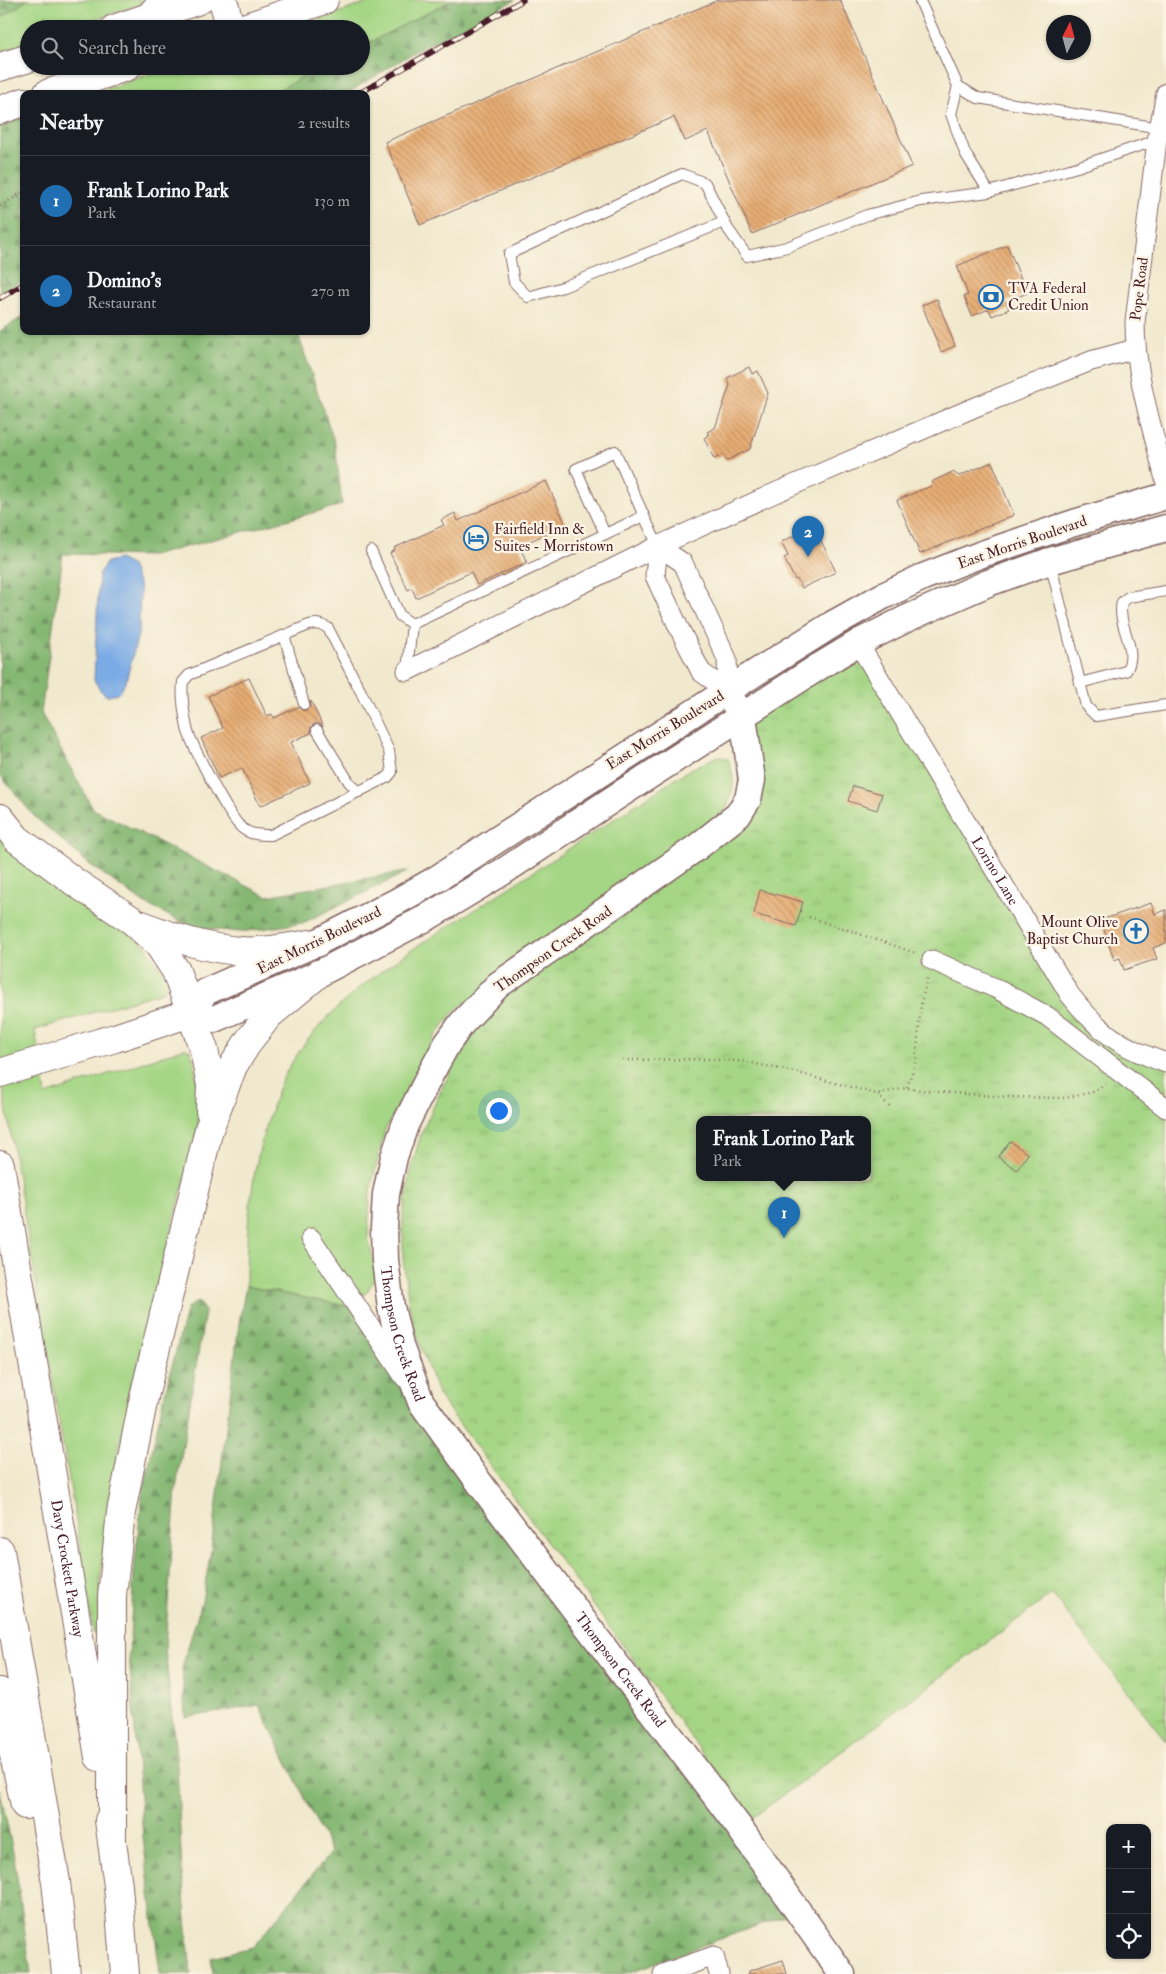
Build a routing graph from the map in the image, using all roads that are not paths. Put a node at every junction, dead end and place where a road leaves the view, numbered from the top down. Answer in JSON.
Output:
{"nodes":[{"id":1,"x":199,"y":0,"type":"edge"},
{"id":2,"x":223,"y":0,"type":"edge"},
{"id":3,"x":324,"y":0,"type":"edge"},
{"id":4,"x":920,"y":1,"type":"edge"},
{"id":5,"x":157,"y":8,"type":"edge"},
{"id":6,"x":132,"y":20,"type":"edge"},
{"id":7,"x":229,"y":20,"type":"edge"},
{"id":8,"x":267,"y":20,"type":"edge"},
{"id":9,"x":20,"y":61,"type":"edge"},
{"id":10,"x":0,"y":67,"type":"edge"},
{"id":11,"x":102,"y":75,"type":"edge"},
{"id":12,"x":958,"y":86,"type":"junction"},
{"id":13,"x":59,"y":90,"type":"edge"},
{"id":14,"x":1166,"y":93,"type":"edge"},
{"id":15,"x":20,"y":103,"type":"edge"},
{"id":16,"x":0,"y":110,"type":"edge"},
{"id":17,"x":1161,"y":131,"type":"edge"},
{"id":18,"x":989,"y":192,"type":"junction"},
{"id":19,"x":724,"y":222,"type":"junction"},
{"id":20,"x":1135,"y":349,"type":"junction"},
{"id":21,"x":1166,"y":483,"type":"edge"},
{"id":22,"x":1166,"y":496,"type":"edge"},
{"id":23,"x":644,"y":516,"type":"junction"},
{"id":24,"x":1166,"y":528,"type":"edge"},
{"id":25,"x":605,"y":534,"type":"junction"},
{"id":26,"x":658,"y":546,"type":"junction"},
{"id":27,"x":371,"y":551,"type":"dead end"},
{"id":28,"x":1050,"y":561,"type":"junction"},
{"id":29,"x":1166,"y":590,"type":"edge"},
{"id":30,"x":705,"y":614,"type":"junction"},
{"id":31,"x":412,"y":624,"type":"junction"},
{"id":32,"x":678,"y":626,"type":"junction"},
{"id":33,"x":284,"y":635,"type":"junction"},
{"id":34,"x":858,"y":643,"type":"junction"},
{"id":35,"x":407,"y":671,"type":"joint"},
{"id":36,"x":1080,"y":683,"type":"junction"},
{"id":37,"x":728,"y":691,"type":"junction"},
{"id":38,"x":304,"y":704,"type":"dead end"},
{"id":39,"x":1166,"y":705,"type":"edge"},
{"id":40,"x":743,"y":717,"type":"junction"},
{"id":41,"x":317,"y":730,"type":"dead end"},
{"id":42,"x":359,"y":792,"type":"junction"},
{"id":43,"x":0,"y":818,"type":"edge"},
{"id":44,"x":132,"y":921,"type":"junction"},
{"id":45,"x":316,"y":943,"type":"junction"},
{"id":46,"x":932,"y":960,"type":"road end"},
{"id":47,"x":318,"y":974,"type":"junction"},
{"id":48,"x":190,"y":1012,"type":"junction"},
{"id":49,"x":1166,"y":1064,"type":"edge"},
{"id":50,"x":0,"y":1073,"type":"edge"},
{"id":51,"x":1166,"y":1108,"type":"edge"},
{"id":52,"x":209,"y":1129,"type":"junction"},
{"id":53,"x":0,"y":1165,"type":"edge"},
{"id":54,"x":311,"y":1238,"type":"dead end"},
{"id":55,"x":420,"y":1402,"type":"junction"},
{"id":56,"x":0,"y":1551,"type":"edge"},
{"id":57,"x":0,"y":1692,"type":"edge"},
{"id":58,"x":112,"y":1837,"type":"junction"},
{"id":59,"x":62,"y":1974,"type":"edge"},
{"id":60,"x":66,"y":1974,"type":"edge"},
{"id":61,"x":125,"y":1974,"type":"edge"},
{"id":62,"x":663,"y":1974,"type":"edge"},
{"id":63,"x":719,"y":1974,"type":"edge"},
{"id":64,"x":842,"y":1974,"type":"edge"}],
"edges":[{"from":1,"to":5,"type":"main road"},
{"from":2,"to":7,"type":"main road"},
{"from":3,"to":8,"type":"main road"},
{"from":4,"to":12,"type":"lane"},
{"from":5,"to":6,"type":"main road"},
{"from":9,"to":10,"type":"main road"},
{"from":11,"to":13,"type":"main road"},
{"from":12,"to":17,"type":"lane"},
{"from":12,"to":18,"type":"lane"},
{"from":14,"to":17,"type":"street","name":"Pope Road"},
{"from":15,"to":16,"type":"main road"},
{"from":17,"to":18,"type":"lane"},
{"from":17,"to":20,"type":"street","name":"Pope Road"},
{"from":18,"to":19,"type":"lane"},
{"from":19,"to":19,"type":"lane"},
{"from":20,"to":21,"type":"street","name":"Pope Road"},
{"from":20,"to":26,"type":"street"},
{"from":22,"to":37,"type":"main road","name":"East Morris Boulevard"},
{"from":23,"to":25,"type":"lane"},
{"from":23,"to":25,"type":"lane"},
{"from":23,"to":26,"type":"lane"},
{"from":24,"to":28,"type":"main road","name":"East Morris Boulevard"},
{"from":25,"to":31,"type":"lane"},
{"from":26,"to":30,"type":"street"},
{"from":26,"to":32,"type":"street"},
{"from":26,"to":35,"type":"street"},
{"from":27,"to":31,"type":"lane"},
{"from":28,"to":34,"type":"main road","name":"East Morris Boulevard"},
{"from":28,"to":36,"type":"lane"},
{"from":29,"to":36,"type":"lane"},
{"from":30,"to":32,"type":"street"},
{"from":30,"to":37,"type":"street"},
{"from":31,"to":35,"type":"lane"},
{"from":32,"to":37,"type":"street"},
{"from":33,"to":38,"type":"lane"},
{"from":33,"to":42,"type":"lane"},
{"from":33,"to":42,"type":"lane"},
{"from":34,"to":40,"type":"main road","name":"East Morris Boulevard"},
{"from":34,"to":49,"type":"street","name":"Lorino Lane"},
{"from":36,"to":39,"type":"lane"},
{"from":37,"to":40,"type":"main road"},
{"from":37,"to":45,"type":"main road","name":"East Morris Boulevard"},
{"from":40,"to":47,"type":"main road","name":"East Morris Boulevard"},
{"from":40,"to":55,"type":"main road","name":"Thompson Creek Road"},
{"from":41,"to":42,"type":"lane"},
{"from":43,"to":44,"type":"main road"},
{"from":44,"to":45,"type":"main road"},
{"from":44,"to":48,"type":"main road"},
{"from":45,"to":48,"type":"main road","name":"East Morris Boulevard"},
{"from":46,"to":51,"type":"street"},
{"from":47,"to":48,"type":"main road","name":"East Morris Boulevard"},
{"from":47,"to":52,"type":"main road"},
{"from":48,"to":50,"type":"main road"},
{"from":48,"to":52,"type":"main road"},
{"from":52,"to":58,"type":"main road"},
{"from":53,"to":58,"type":"main road","name":"Davy Crockett Parkway"},
{"from":54,"to":55,"type":"street"},
{"from":55,"to":64,"type":"main road","name":"Thompson Creek Road"},
{"from":56,"to":60,"type":"main road"},
{"from":57,"to":59,"type":"main road"},
{"from":58,"to":61,"type":"main road","name":"Davy Crockett Parkway"},
{"from":62,"to":63,"type":"street"}]}
